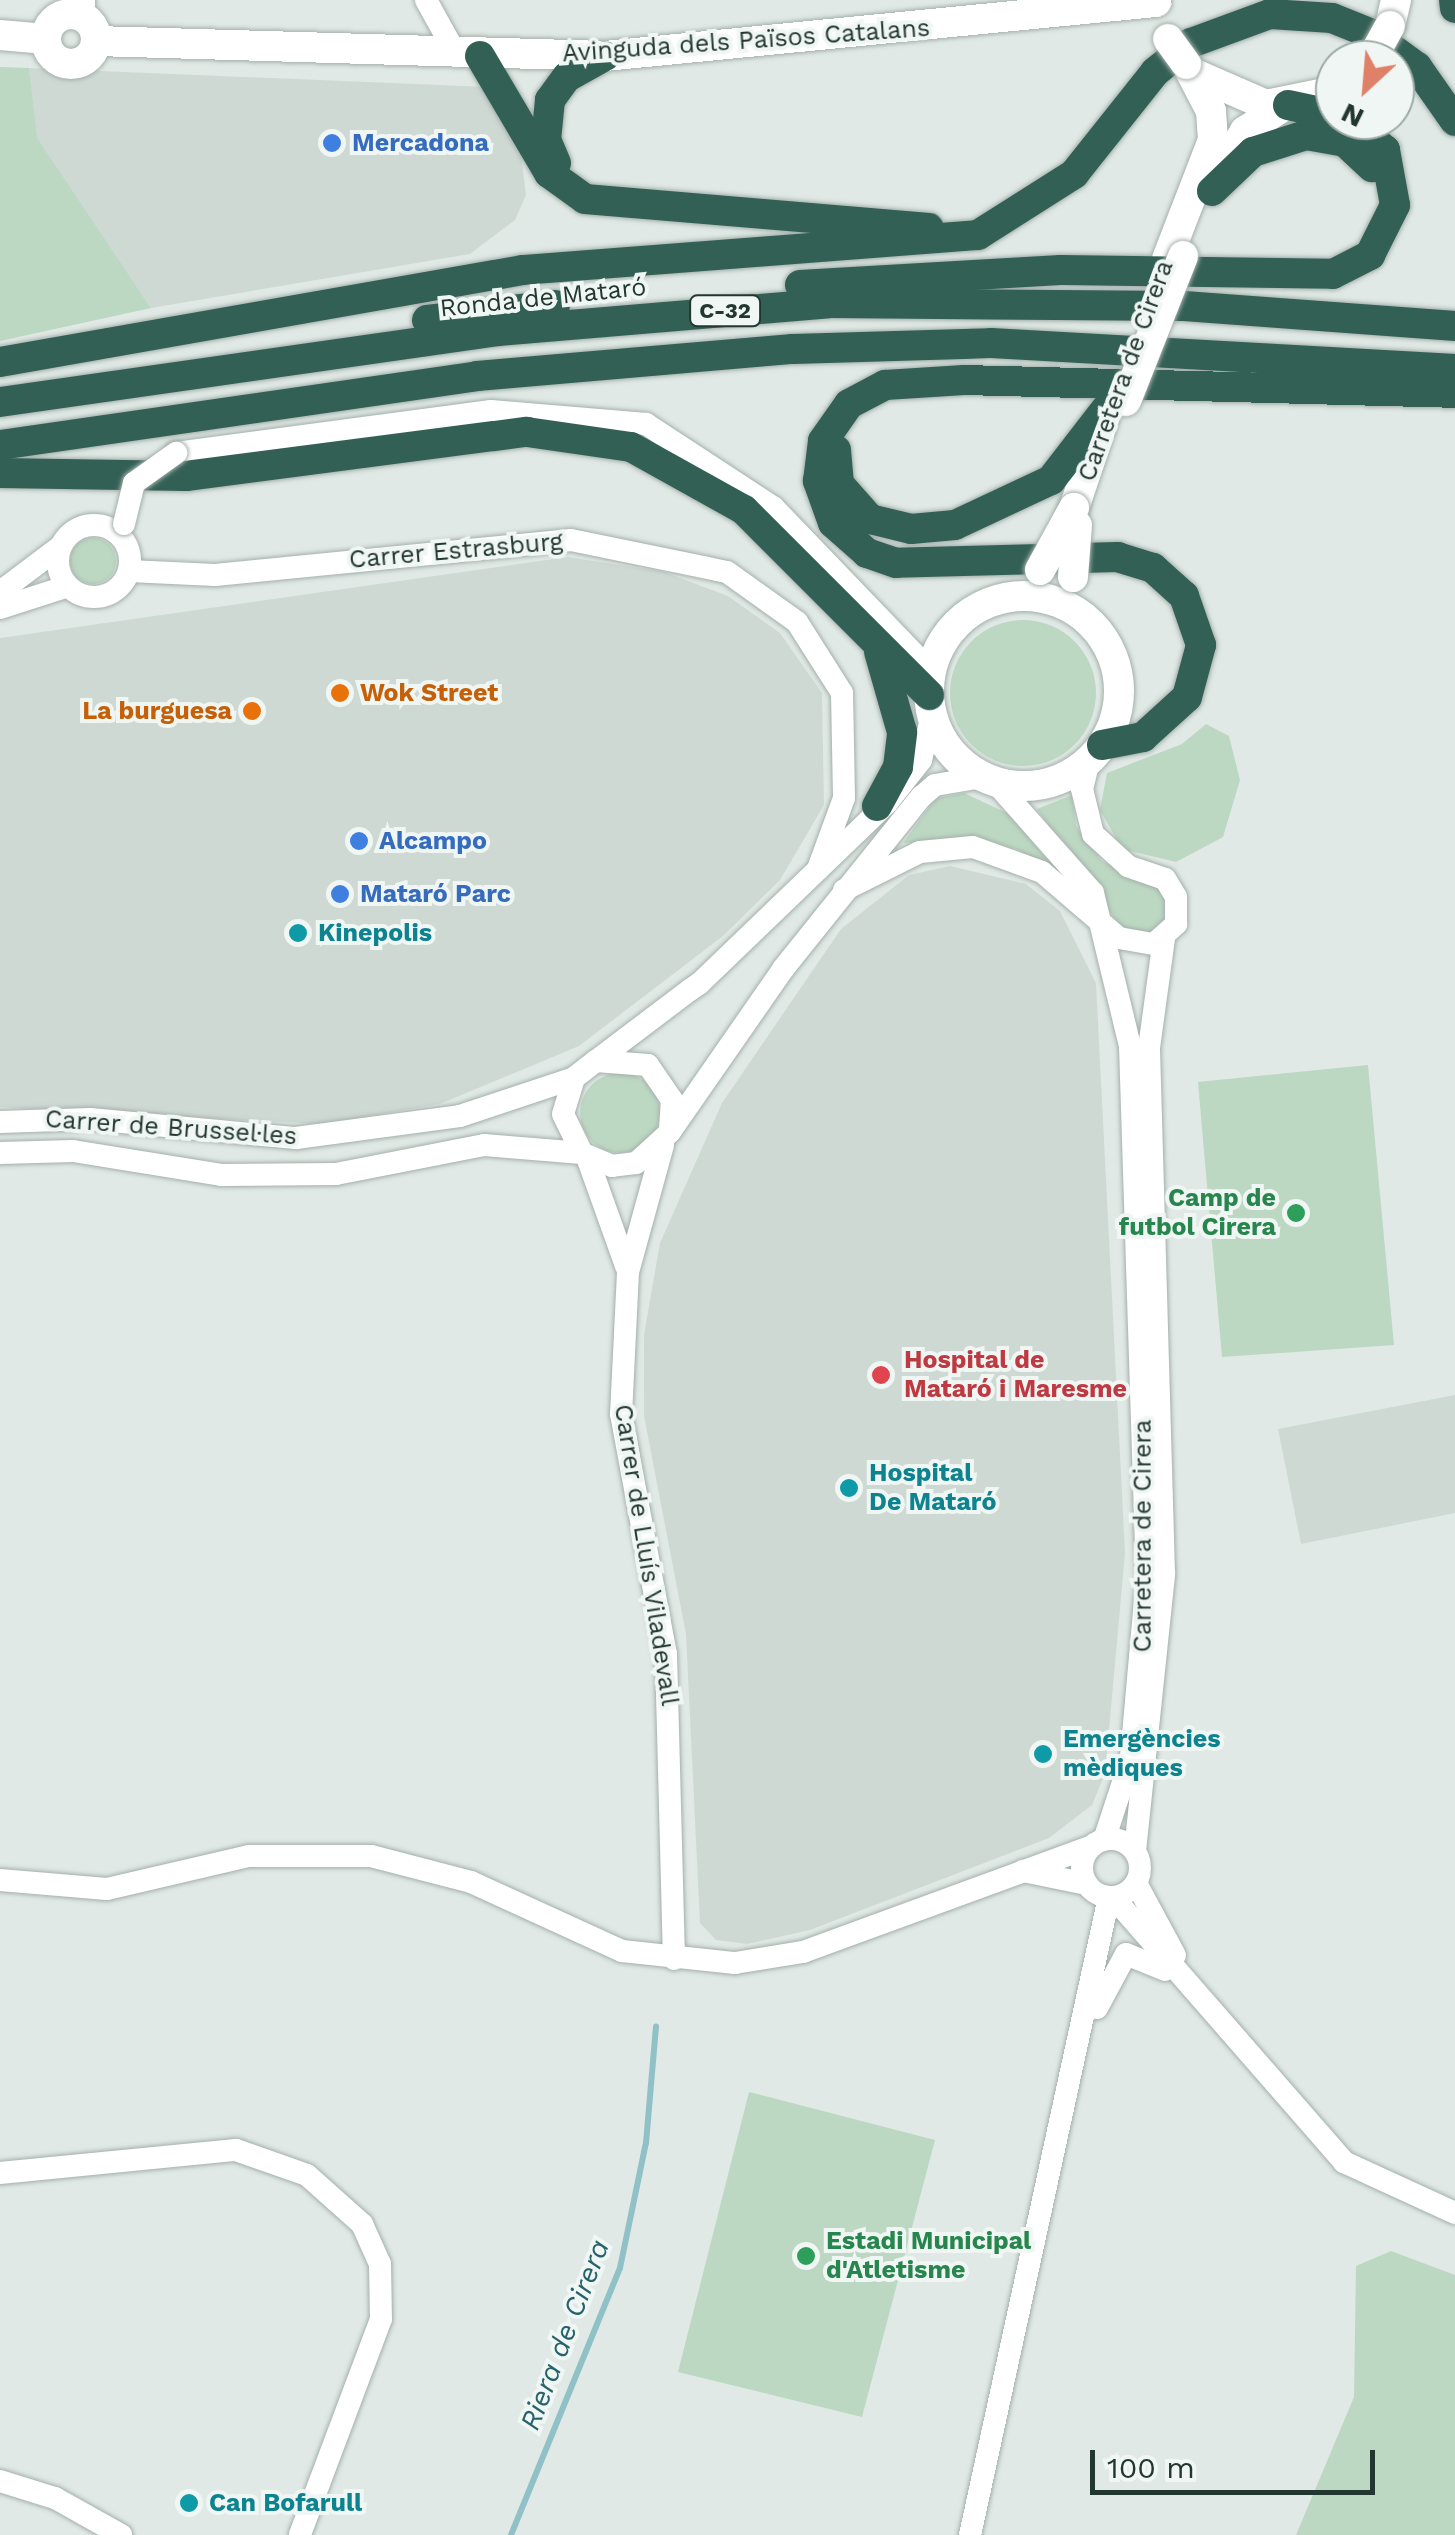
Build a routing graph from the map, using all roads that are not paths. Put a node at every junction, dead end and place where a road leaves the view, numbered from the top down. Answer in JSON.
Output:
{"nodes":[{"id":1,"x":426,"y":0,"type":"edge"},
{"id":2,"x":1396,"y":0,"type":"edge"},
{"id":3,"x":1454,"y":0,"type":"edge"},
{"id":4,"x":1156,"y":1,"type":"edge"},
{"id":5,"x":1455,"y":8,"type":"edge"},
{"id":6,"x":1010,"y":10,"type":"edge"},
{"id":7,"x":88,"y":19,"type":"edge"},
{"id":8,"x":0,"y":35,"type":"edge"},
{"id":9,"x":46,"y":38,"type":"junction"},
{"id":10,"x":1379,"y":40,"type":"edge"},
{"id":11,"x":468,"y":56,"type":"junction"},
{"id":12,"x":605,"y":56,"type":"junction"},
{"id":13,"x":1315,"y":97,"type":"edge"},
{"id":14,"x":1221,"y":104,"type":"junction"},
{"id":15,"x":1286,"y":105,"type":"junction"},
{"id":16,"x":1315,"y":111,"type":"edge"},
{"id":17,"x":1455,"y":121,"type":"edge"},
{"id":18,"x":1373,"y":140,"type":"edge"},
{"id":19,"x":1212,"y":191,"type":"junction"},
{"id":20,"x":684,"y":210,"type":"junction"},
{"id":21,"x":1002,"y":224,"type":"junction"},
{"id":22,"x":1175,"y":258,"type":"junction"},
{"id":23,"x":1245,"y":276,"type":"junction"},
{"id":24,"x":1455,"y":326,"type":"edge"},
{"id":25,"x":270,"y":359,"type":"junction"},
{"id":26,"x":0,"y":362,"type":"edge"},
{"id":27,"x":1455,"y":369,"type":"edge"},
{"id":28,"x":1174,"y":380,"type":"junction"},
{"id":29,"x":1455,"y":393,"type":"edge"},
{"id":30,"x":1115,"y":401,"type":"junction"},
{"id":31,"x":0,"y":402,"type":"edge"},
{"id":32,"x":0,"y":444,"type":"edge"},
{"id":33,"x":0,"y":473,"type":"edge"},
{"id":34,"x":1079,"y":508,"type":"junction"},
{"id":35,"x":123,"y":532,"type":"junction"},
{"id":36,"x":61,"y":546,"type":"junction"},
{"id":37,"x":129,"y":571,"type":"junction"},
{"id":38,"x":68,"y":586,"type":"junction"},
{"id":39,"x":0,"y":592,"type":"edge"},
{"id":40,"x":0,"y":608,"type":"edge"},
{"id":41,"x":856,"y":621,"type":"junction"},
{"id":42,"x":954,"y":626,"type":"junction"},
{"id":43,"x":1116,"y":666,"type":"junction"},
{"id":44,"x":930,"y":694,"type":"junction"},
{"id":45,"x":1096,"y":753,"type":"junction"},
{"id":46,"x":988,"y":779,"type":"junction"},
{"id":47,"x":877,"y":806,"type":"junction"},
{"id":48,"x":818,"y":869,"type":"junction"},
{"id":49,"x":844,"y":890,"type":"junction"},
{"id":50,"x":1109,"y":929,"type":"junction"},
{"id":51,"x":1164,"y":938,"type":"junction"},
{"id":52,"x":596,"y":1061,"type":"junction"},
{"id":53,"x":574,"y":1078,"type":"junction"},
{"id":54,"x":0,"y":1122,"type":"edge"},
{"id":55,"x":667,"y":1137,"type":"junction"},
{"id":56,"x":0,"y":1153,"type":"edge"},
{"id":57,"x":584,"y":1155,"type":"junction"},
{"id":58,"x":628,"y":1272,"type":"junction"},
{"id":59,"x":1098,"y":1843,"type":"junction"},
{"id":60,"x":1135,"y":1852,"type":"junction"},
{"id":61,"x":1006,"y":1871,"type":"junction"},
{"id":62,"x":0,"y":1880,"type":"edge"},
{"id":63,"x":1136,"y":1883,"type":"junction"},
{"id":64,"x":1087,"y":1884,"type":"junction"},
{"id":65,"x":1111,"y":1897,"type":"junction"},
{"id":66,"x":674,"y":1958,"type":"junction"},
{"id":67,"x":1196,"y":1994,"type":"junction"},
{"id":68,"x":1073,"y":2065,"type":"junction"},
{"id":69,"x":0,"y":2172,"type":"edge"},
{"id":70,"x":1455,"y":2213,"type":"edge"},
{"id":71,"x":0,"y":2482,"type":"edge"},
{"id":72,"x":120,"y":2535,"type":"edge"},
{"id":73,"x":300,"y":2535,"type":"edge"},
{"id":74,"x":970,"y":2535,"type":"edge"}],
"edges":[{"from":1,"to":11,"type":"street"},
{"from":2,"to":10,"type":"street","bridge":true},
{"from":3,"to":5,"type":"highway"},
{"from":4,"to":6,"type":"street","name":"Avinguda dels Països Catalans"},
{"from":4,"to":14,"type":"street","bridge":true},
{"from":6,"to":12,"type":"street","name":"Avinguda dels Països Catalans"},
{"from":7,"to":9,"type":"street"},
{"from":7,"to":9,"type":"street"},
{"from":7,"to":11,"type":"street","name":"Avinguda dels Països Catalans"},
{"from":8,"to":9,"type":"street"},
{"from":11,"to":12,"type":"street","name":"Avinguda dels Països Catalans"},
{"from":11,"to":20,"type":"highway"},
{"from":12,"to":20,"type":"highway"},
{"from":13,"to":15,"type":"street"},
{"from":14,"to":15,"type":"street"},
{"from":14,"to":22,"type":"street","name":"Carretera de Cirera"},
{"from":15,"to":16,"type":"highway"},
{"from":15,"to":19,"type":"street","name":"Carretera de Cirera"},
{"from":17,"to":21,"type":"highway"},
{"from":18,"to":23,"type":"highway"},
{"from":19,"to":22,"type":"street","name":"Carretera de Cirera"},
{"from":19,"to":23,"type":"highway"},
{"from":20,"to":21,"type":"highway"},
{"from":21,"to":26,"type":"highway"},
{"from":22,"to":30,"type":"street","name":"Carretera de Cirera"},
{"from":23,"to":25,"type":"highway"},
{"from":24,"to":25,"type":"highway","name":"Ronda de Mataró","number":"C-32"},
{"from":25,"to":31,"type":"highway","name":"Ronda de Mataró","number":"C-32"},
{"from":27,"to":32,"type":"highway","number":"C-32"},
{"from":28,"to":29,"type":"highway"},
{"from":28,"to":30,"type":"highway"},
{"from":28,"to":45,"type":"highway"},
{"from":30,"to":34,"type":"street","name":"Carretera de Cirera"},
{"from":33,"to":41,"type":"highway"},
{"from":34,"to":42,"type":"street","name":"Carretera de Cirera","bridge":true},
{"from":34,"to":43,"type":"street","name":"Carretera de Cirera","bridge":true},
{"from":35,"to":36,"type":"street"},
{"from":35,"to":37,"type":"street"},
{"from":35,"to":44,"type":"street","bridge":true},
{"from":36,"to":38,"type":"street"},
{"from":36,"to":39,"type":"street"},
{"from":37,"to":38,"type":"street"},
{"from":37,"to":48,"type":"street","name":"Carrer Estrasburg"},
{"from":38,"to":40,"type":"street"},
{"from":41,"to":44,"type":"highway"},
{"from":41,"to":47,"type":"highway"},
{"from":42,"to":43,"type":"street"},
{"from":42,"to":44,"type":"street"},
{"from":43,"to":45,"type":"street"},
{"from":44,"to":46,"type":"street"},
{"from":44,"to":47,"type":"street"},
{"from":45,"to":46,"type":"street"},
{"from":45,"to":51,"type":"street","name":"Carretera de Cirera"},
{"from":46,"to":49,"type":"street"},
{"from":46,"to":50,"type":"street","name":"Carretera de Cirera"},
{"from":47,"to":48,"type":"street"},
{"from":48,"to":52,"type":"street"},
{"from":49,"to":50,"type":"street"},
{"from":49,"to":55,"type":"street"},
{"from":50,"to":51,"type":"street"},
{"from":50,"to":59,"type":"street","name":"Carretera de Cirera"},
{"from":51,"to":60,"type":"street","name":"Carretera de Cirera"},
{"from":52,"to":53,"type":"street"},
{"from":52,"to":55,"type":"street"},
{"from":53,"to":54,"type":"street","name":"Carrer de Brussel·les"},
{"from":53,"to":57,"type":"street"},
{"from":55,"to":57,"type":"street"},
{"from":55,"to":58,"type":"street","name":"Carrer de Lluís Viladevall"},
{"from":56,"to":57,"type":"street","name":"Carrer de Brussel·les"},
{"from":57,"to":58,"type":"street","name":"Carrer de Lluís Viladevall"},
{"from":58,"to":66,"type":"street","name":"Carrer de Lluís Viladevall"},
{"from":59,"to":60,"type":"street"},
{"from":59,"to":61,"type":"street"},
{"from":59,"to":64,"type":"street"},
{"from":60,"to":63,"type":"street"},
{"from":61,"to":64,"type":"street"},
{"from":61,"to":66,"type":"street"},
{"from":62,"to":66,"type":"street"},
{"from":63,"to":65,"type":"street"},
{"from":63,"to":67,"type":"street"},
{"from":64,"to":65,"type":"street"},
{"from":65,"to":67,"type":"street"},
{"from":65,"to":68,"type":"street"},
{"from":67,"to":68,"type":"street"},
{"from":67,"to":70,"type":"street"},
{"from":68,"to":74,"type":"street"},
{"from":69,"to":73,"type":"street"},
{"from":71,"to":72,"type":"street"}]}
